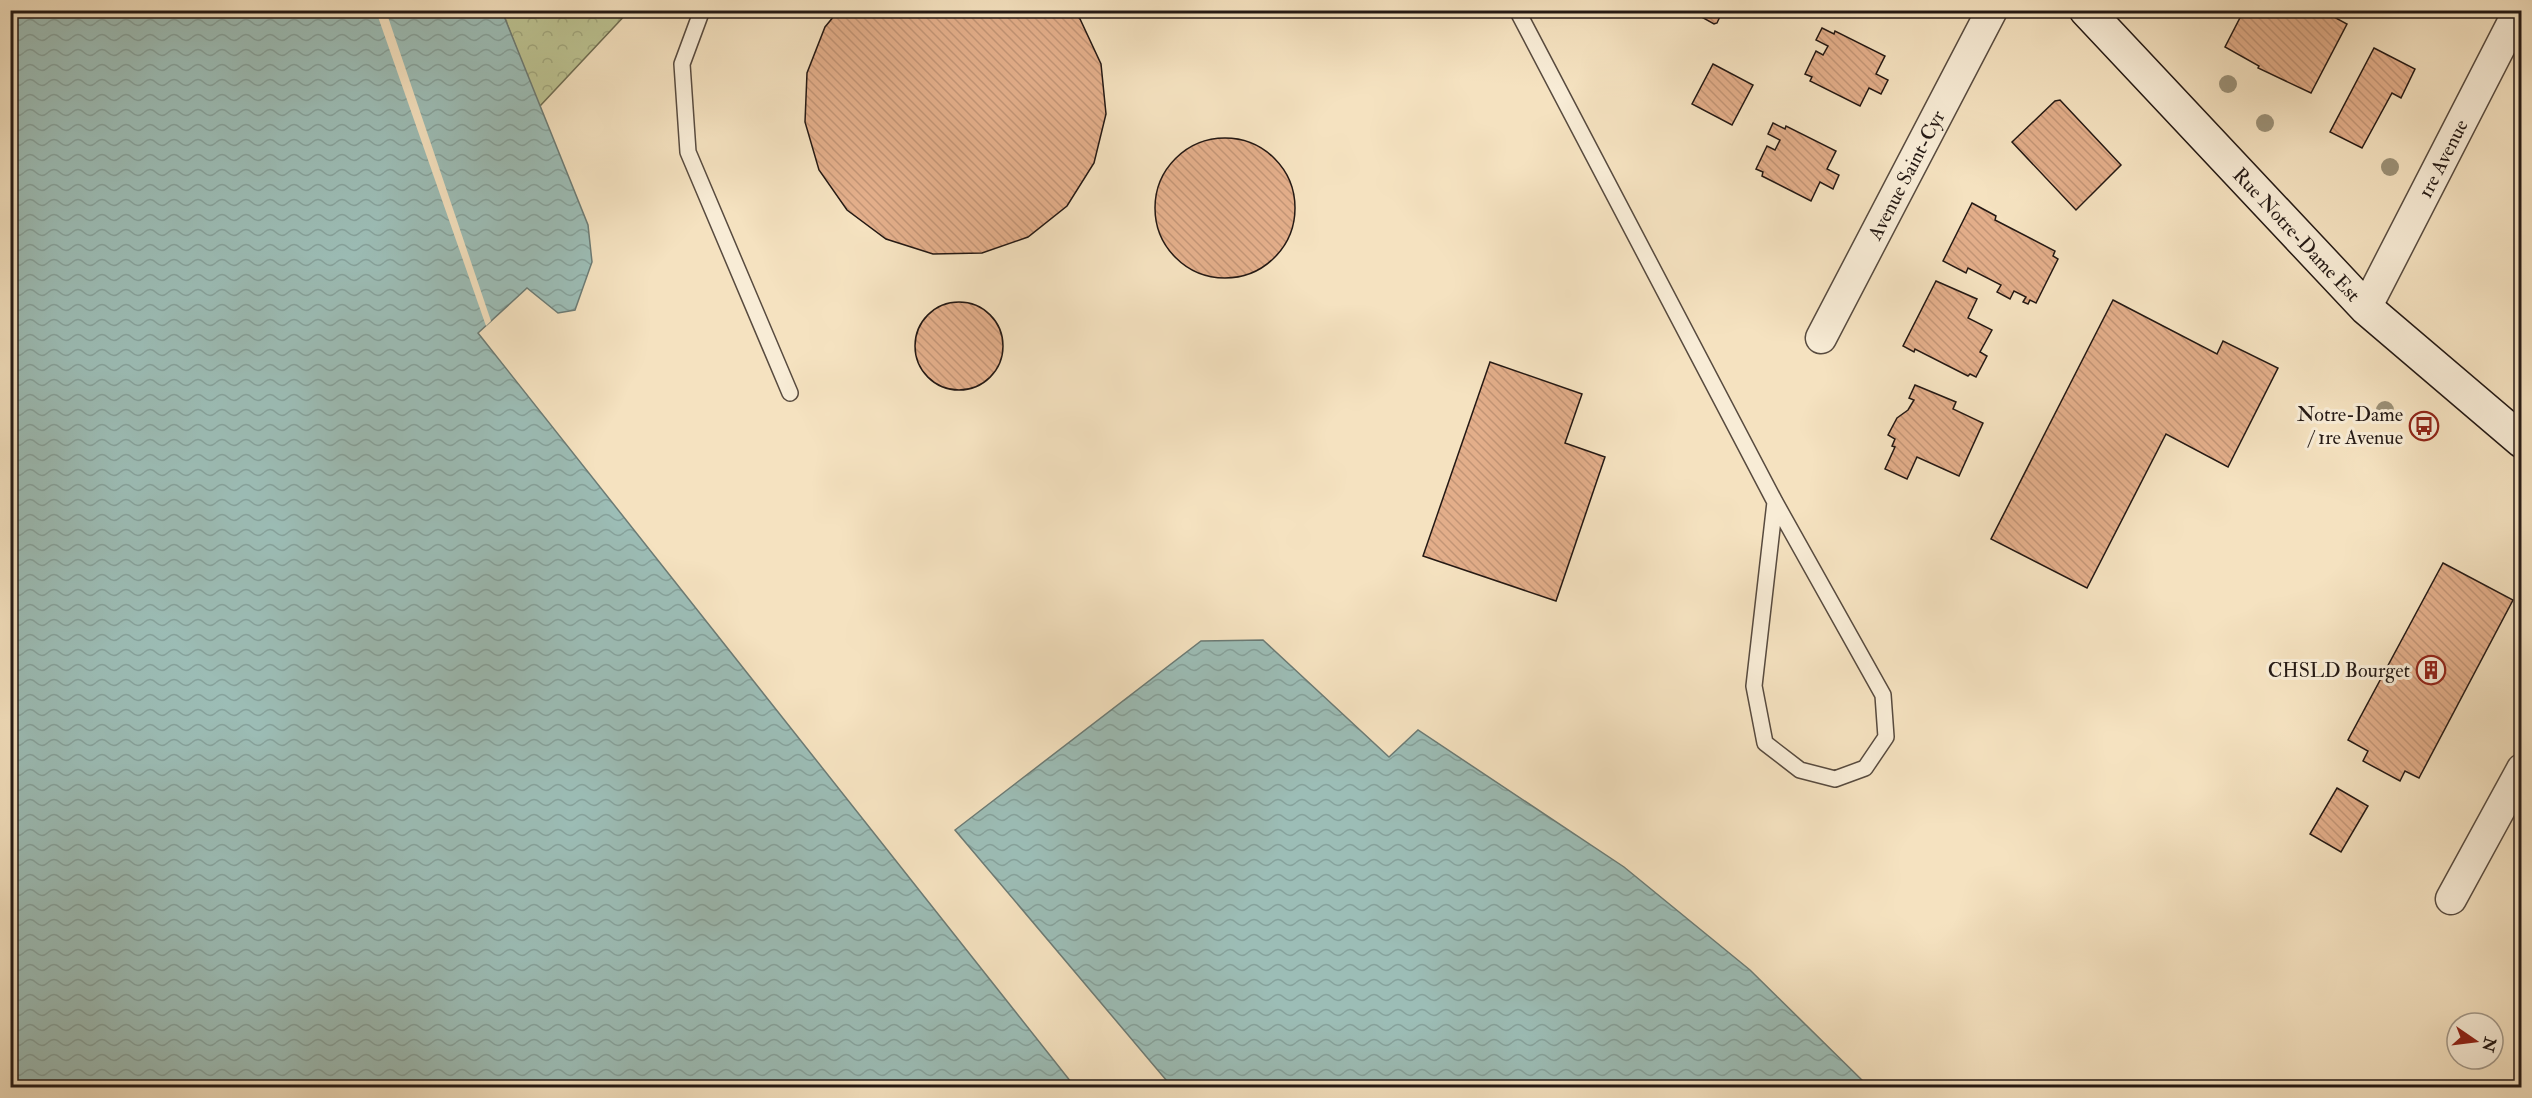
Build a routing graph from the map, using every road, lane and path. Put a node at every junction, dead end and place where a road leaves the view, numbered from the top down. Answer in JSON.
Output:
{"nodes":[{"id":1,"x":702,"y":10,"type":"edge"},
{"id":2,"x":1517,"y":10,"type":"edge"},
{"id":3,"x":1992,"y":10,"type":"edge"},
{"id":4,"x":2086,"y":10,"type":"edge"},
{"id":5,"x":2519,"y":10,"type":"edge"},
{"id":6,"x":2366,"y":308,"type":"junction"},
{"id":7,"x":1821,"y":338,"type":"dead end"},
{"id":8,"x":790,"y":393,"type":"dead end"},
{"id":9,"x":2522,"y":441,"type":"edge"},
{"id":10,"x":1775,"y":502,"type":"junction"},
{"id":11,"x":2522,"y":769,"type":"edge"},
{"id":12,"x":2451,"y":899,"type":"dead end"}],
"edges":[{"from":1,"to":8,"type":"lane"},
{"from":2,"to":10,"type":"lane"},
{"from":3,"to":7,"type":"street","name":"Avenue Saint-Cyr"},
{"from":4,"to":6,"type":"main road","name":"Rue Notre-Dame Est"},
{"from":5,"to":6,"type":"street","name":"1re Avenue"},
{"from":6,"to":9,"type":"main road","name":"Rue Notre-Dame Est"},
{"from":10,"to":10,"type":"lane"},
{"from":11,"to":12,"type":"street"}]}
